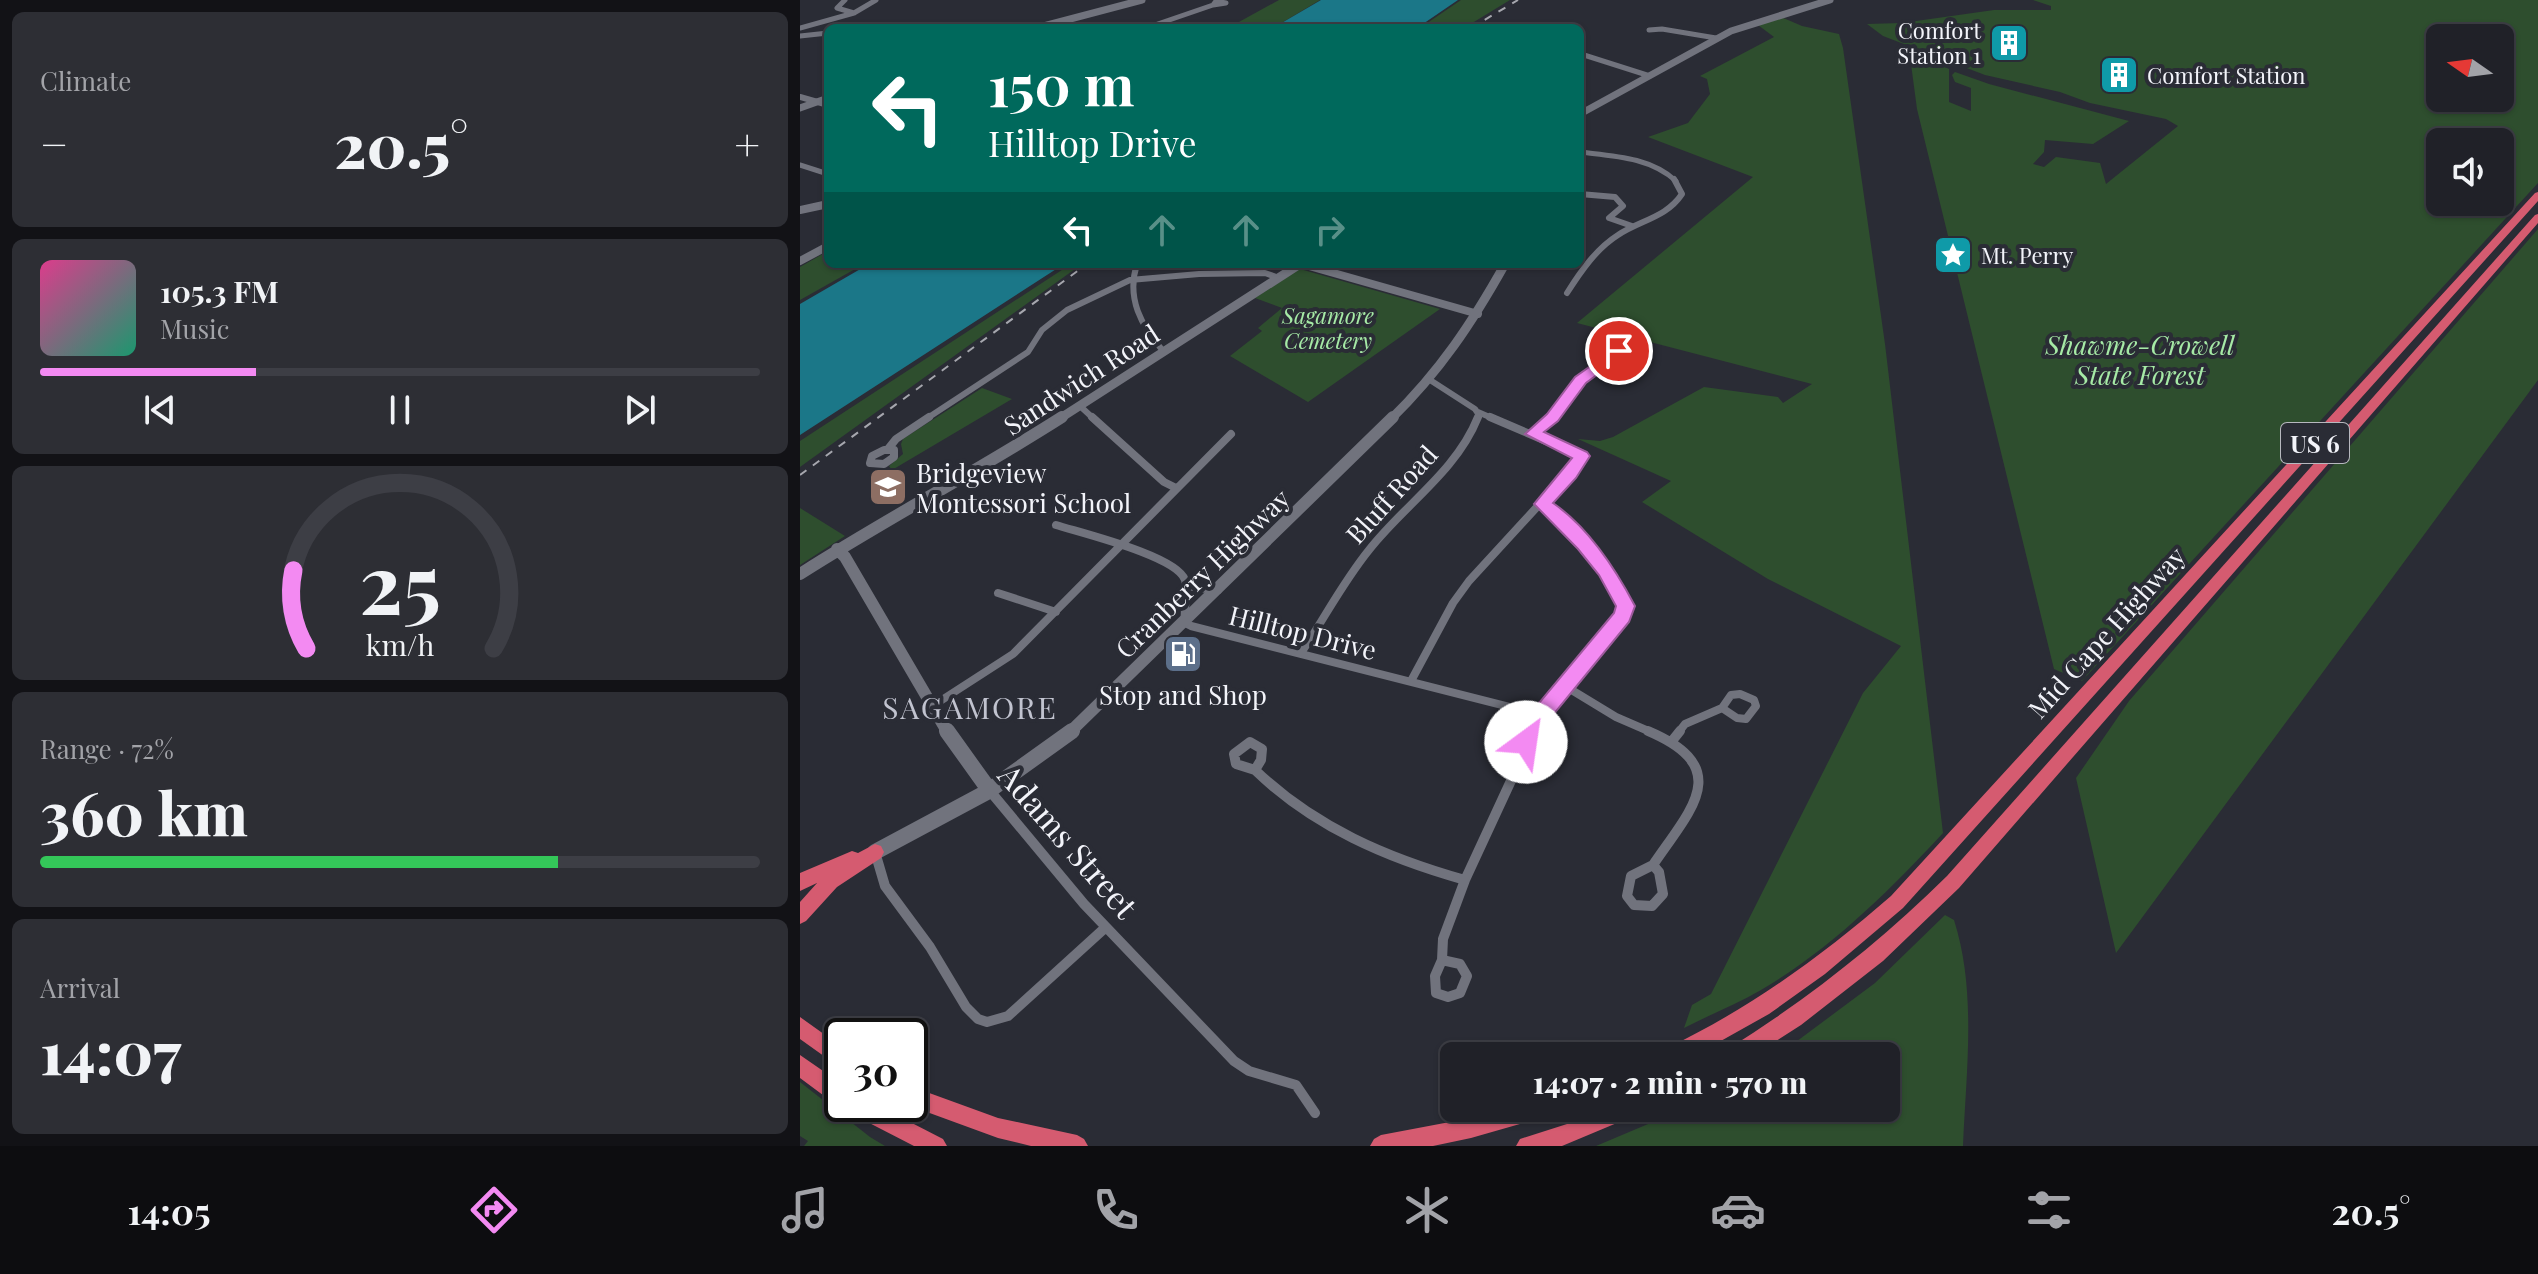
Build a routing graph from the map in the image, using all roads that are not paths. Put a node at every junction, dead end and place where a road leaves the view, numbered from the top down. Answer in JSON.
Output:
{"nodes":[{"id":1,"x":845,"y":0,"type":"edge"},
{"id":2,"x":876,"y":0,"type":"edge"},
{"id":3,"x":1142,"y":0,"type":"edge"},
{"id":4,"x":1829,"y":0,"type":"edge"},
{"id":5,"x":1837,"y":0,"type":"edge"},
{"id":6,"x":1213,"y":5,"type":"dead end"},
{"id":7,"x":855,"y":13,"type":"junction"},
{"id":8,"x":1051,"y":24,"type":"edge"},
{"id":9,"x":1158,"y":24,"type":"edge"},
{"id":10,"x":800,"y":28,"type":"edge"},
{"id":11,"x":1662,"y":29,"type":"dead end"},
{"id":12,"x":824,"y":34,"type":"edge"},
{"id":13,"x":800,"y":36,"type":"edge"},
{"id":14,"x":1716,"y":38,"type":"junction"},
{"id":15,"x":1584,"y":55,"type":"dead end"},
{"id":16,"x":1650,"y":76,"type":"junction"},
{"id":17,"x":800,"y":97,"type":"edge"},
{"id":18,"x":824,"y":99,"type":"edge"},
{"id":19,"x":818,"y":101,"type":"junction"},
{"id":20,"x":824,"y":103,"type":"edge"},
{"id":21,"x":1600,"y":104,"type":"junction"},
{"id":22,"x":800,"y":108,"type":"edge"},
{"id":23,"x":1584,"y":112,"type":"edge"},
{"id":24,"x":1584,"y":119,"type":"edge"},
{"id":25,"x":1584,"y":153,"type":"edge"},
{"id":26,"x":800,"y":165,"type":"edge"},
{"id":27,"x":824,"y":173,"type":"edge"},
{"id":28,"x":1584,"y":194,"type":"edge"},
{"id":29,"x":2538,"y":195,"type":"edge"},
{"id":30,"x":824,"y":205,"type":"edge"},
{"id":31,"x":800,"y":210,"type":"edge"},
{"id":32,"x":2538,"y":217,"type":"edge"},
{"id":33,"x":1633,"y":226,"type":"junction"},
{"id":34,"x":824,"y":248,"type":"edge"},
{"id":35,"x":800,"y":261,"type":"edge"},
{"id":36,"x":1584,"y":266,"type":"edge"},
{"id":37,"x":1135,"y":268,"type":"edge"},
{"id":38,"x":1266,"y":268,"type":"edge"},
{"id":39,"x":1295,"y":268,"type":"edge"},
{"id":40,"x":1315,"y":268,"type":"edge"},
{"id":41,"x":1503,"y":268,"type":"edge"},
{"id":42,"x":1583,"y":268,"type":"edge"},
{"id":43,"x":1265,"y":273,"type":"junction"},
{"id":44,"x":1279,"y":278,"type":"junction"},
{"id":45,"x":1130,"y":280,"type":"junction"},
{"id":46,"x":1567,"y":293,"type":"dead end"},
{"id":47,"x":1478,"y":314,"type":"junction"},
{"id":48,"x":1164,"y":352,"type":"junction"},
{"id":49,"x":1610,"y":355,"type":"dead end"},
{"id":50,"x":1430,"y":380,"type":"junction"},
{"id":51,"x":1080,"y":406,"type":"junction"},
{"id":52,"x":1478,"y":412,"type":"junction"},
{"id":53,"x":1231,"y":434,"type":"dead end"},
{"id":54,"x":1533,"y":434,"type":"junction"},
{"id":55,"x":888,"y":449,"type":"dead end"},
{"id":56,"x":1176,"y":488,"type":"junction"},
{"id":57,"x":1542,"y":504,"type":"junction"},
{"id":58,"x":1056,"y":525,"type":"dead end"},
{"id":59,"x":1121,"y":545,"type":"junction"},
{"id":60,"x":837,"y":549,"type":"junction"},
{"id":61,"x":800,"y":574,"type":"edge"},
{"id":62,"x":1187,"y":587,"type":"junction"},
{"id":63,"x":1219,"y":590,"type":"junction"},
{"id":64,"x":998,"y":593,"type":"dead end"},
{"id":65,"x":1056,"y":612,"type":"junction"},
{"id":66,"x":1185,"y":623,"type":"junction"},
{"id":67,"x":1301,"y":653,"type":"junction"},
{"id":68,"x":1411,"y":681,"type":"junction"},
{"id":69,"x":1565,"y":686,"type":"junction"},
{"id":70,"x":931,"y":707,"type":"junction"},
{"id":71,"x":1722,"y":708,"type":"dead end"},
{"id":72,"x":1541,"y":715,"type":"junction"},
{"id":73,"x":1672,"y":741,"type":"junction"},
{"id":74,"x":1255,"y":770,"type":"dead end"},
{"id":75,"x":990,"y":791,"type":"junction"},
{"id":76,"x":875,"y":852,"type":"junction"},
{"id":77,"x":1653,"y":865,"type":"dead end"},
{"id":78,"x":1465,"y":880,"type":"junction"},
{"id":79,"x":800,"y":882,"type":"edge"},
{"id":80,"x":800,"y":915,"type":"edge"},
{"id":81,"x":1106,"y":927,"type":"junction"},
{"id":82,"x":1442,"y":960,"type":"dead end"},
{"id":83,"x":802,"y":1026,"type":"edge"},
{"id":84,"x":1696,"y":1042,"type":"edge"},
{"id":85,"x":1758,"y":1042,"type":"edge"},
{"id":86,"x":824,"y":1044,"type":"edge"},
{"id":87,"x":800,"y":1065,"type":"edge"},
{"id":88,"x":824,"y":1083,"type":"edge"},
{"id":89,"x":928,"y":1103,"type":"edge"},
{"id":90,"x":1315,"y":1113,"type":"dead end"},
{"id":91,"x":889,"y":1122,"type":"edge"},
{"id":92,"x":1492,"y":1122,"type":"edge"},
{"id":93,"x":1593,"y":1122,"type":"edge"},
{"id":94,"x":1604,"y":1122,"type":"edge"},
{"id":95,"x":936,"y":1146,"type":"edge"},
{"id":96,"x":1077,"y":1146,"type":"edge"},
{"id":97,"x":1381,"y":1146,"type":"edge"},
{"id":98,"x":1527,"y":1146,"type":"edge"},
{"id":99,"x":1560,"y":1146,"type":"edge"}],
"edges":[{"from":1,"to":7,"type":"street"},
{"from":2,"to":7,"type":"street"},
{"from":3,"to":8,"type":"main road"},
{"from":4,"to":5,"type":"main road"},
{"from":4,"to":14,"type":"main road"},
{"from":6,"to":9,"type":"street"},
{"from":7,"to":10,"type":"street"},
{"from":11,"to":14,"type":"street"},
{"from":12,"to":13,"type":"street"},
{"from":14,"to":16,"type":"main road"},
{"from":15,"to":16,"type":"street"},
{"from":16,"to":21,"type":"main road"},
{"from":17,"to":19,"type":"street"},
{"from":18,"to":19,"type":"main road"},
{"from":19,"to":20,"type":"street"},
{"from":19,"to":22,"type":"main road"},
{"from":21,"to":23,"type":"main road"},
{"from":21,"to":24,"type":"main road"},
{"from":25,"to":33,"type":"street"},
{"from":26,"to":27,"type":"street"},
{"from":28,"to":33,"type":"street"},
{"from":29,"to":84,"type":"highway","name":"Mid Cape Highway","number":"US 6"},
{"from":30,"to":31,"type":"street"},
{"from":32,"to":85,"type":"highway","name":"Mid Cape Highway","number":"US 6"},
{"from":33,"to":36,"type":"street"},
{"from":34,"to":35,"type":"street"},
{"from":37,"to":45,"type":"street"},
{"from":38,"to":43,"type":"street"},
{"from":39,"to":44,"type":"main road","name":"Sandwich Road"},
{"from":40,"to":47,"type":"street"},
{"from":41,"to":47,"type":"main road","name":"Cranberry Highway"},
{"from":42,"to":46,"type":"street"},
{"from":43,"to":44,"type":"street"},
{"from":43,"to":45,"type":"street"},
{"from":44,"to":48,"type":"main road","name":"Sandwich Road"},
{"from":45,"to":48,"type":"street"},
{"from":45,"to":55,"type":"street"},
{"from":47,"to":50,"type":"main road","name":"Cranberry Highway"},
{"from":48,"to":51,"type":"main road","name":"Sandwich Road"},
{"from":49,"to":54,"type":"street"},
{"from":50,"to":52,"type":"street"},
{"from":50,"to":63,"type":"main road","name":"Cranberry Highway"},
{"from":51,"to":56,"type":"street"},
{"from":51,"to":60,"type":"main road","name":"Sandwich Road"},
{"from":52,"to":54,"type":"street"},
{"from":52,"to":67,"type":"street","name":"Bluff Road"},
{"from":53,"to":56,"type":"street"},
{"from":54,"to":57,"type":"street"},
{"from":56,"to":59,"type":"street"},
{"from":57,"to":68,"type":"street"},
{"from":57,"to":69,"type":"street"},
{"from":58,"to":59,"type":"street"},
{"from":59,"to":62,"type":"street"},
{"from":59,"to":65,"type":"street"},
{"from":60,"to":61,"type":"main road","name":"Sandwich Road"},
{"from":60,"to":70,"type":"main road","name":"Adams Street"},
{"from":62,"to":63,"type":"street"},
{"from":62,"to":66,"type":"street"},
{"from":63,"to":66,"type":"main road","name":"Cranberry Highway"},
{"from":64,"to":65,"type":"street"},
{"from":65,"to":70,"type":"street"},
{"from":66,"to":67,"type":"street","name":"Hilltop Drive"},
{"from":66,"to":75,"type":"main road","name":"Cranberry Highway"},
{"from":67,"to":68,"type":"street","name":"Hilltop Drive"},
{"from":68,"to":72,"type":"street","name":"Hilltop Drive"},
{"from":69,"to":72,"type":"street"},
{"from":69,"to":73,"type":"street"},
{"from":70,"to":75,"type":"main road","name":"Adams Street"},
{"from":71,"to":73,"type":"street"},
{"from":72,"to":78,"type":"street"},
{"from":73,"to":77,"type":"street"},
{"from":74,"to":78,"type":"street"},
{"from":75,"to":76,"type":"main road","name":"Cranberry Highway"},
{"from":75,"to":81,"type":"street","name":"Adams Street"},
{"from":76,"to":79,"type":"highway"},
{"from":76,"to":80,"type":"highway"},
{"from":76,"to":81,"type":"street"},
{"from":78,"to":82,"type":"street"},
{"from":81,"to":90,"type":"street","name":"Adams Street"},
{"from":83,"to":86,"type":"highway"},
{"from":87,"to":88,"type":"highway"},
{"from":89,"to":96,"type":"highway"},
{"from":91,"to":95,"type":"highway"},
{"from":92,"to":97,"type":"highway"},
{"from":93,"to":98,"type":"highway"},
{"from":94,"to":99,"type":"highway"}]}
